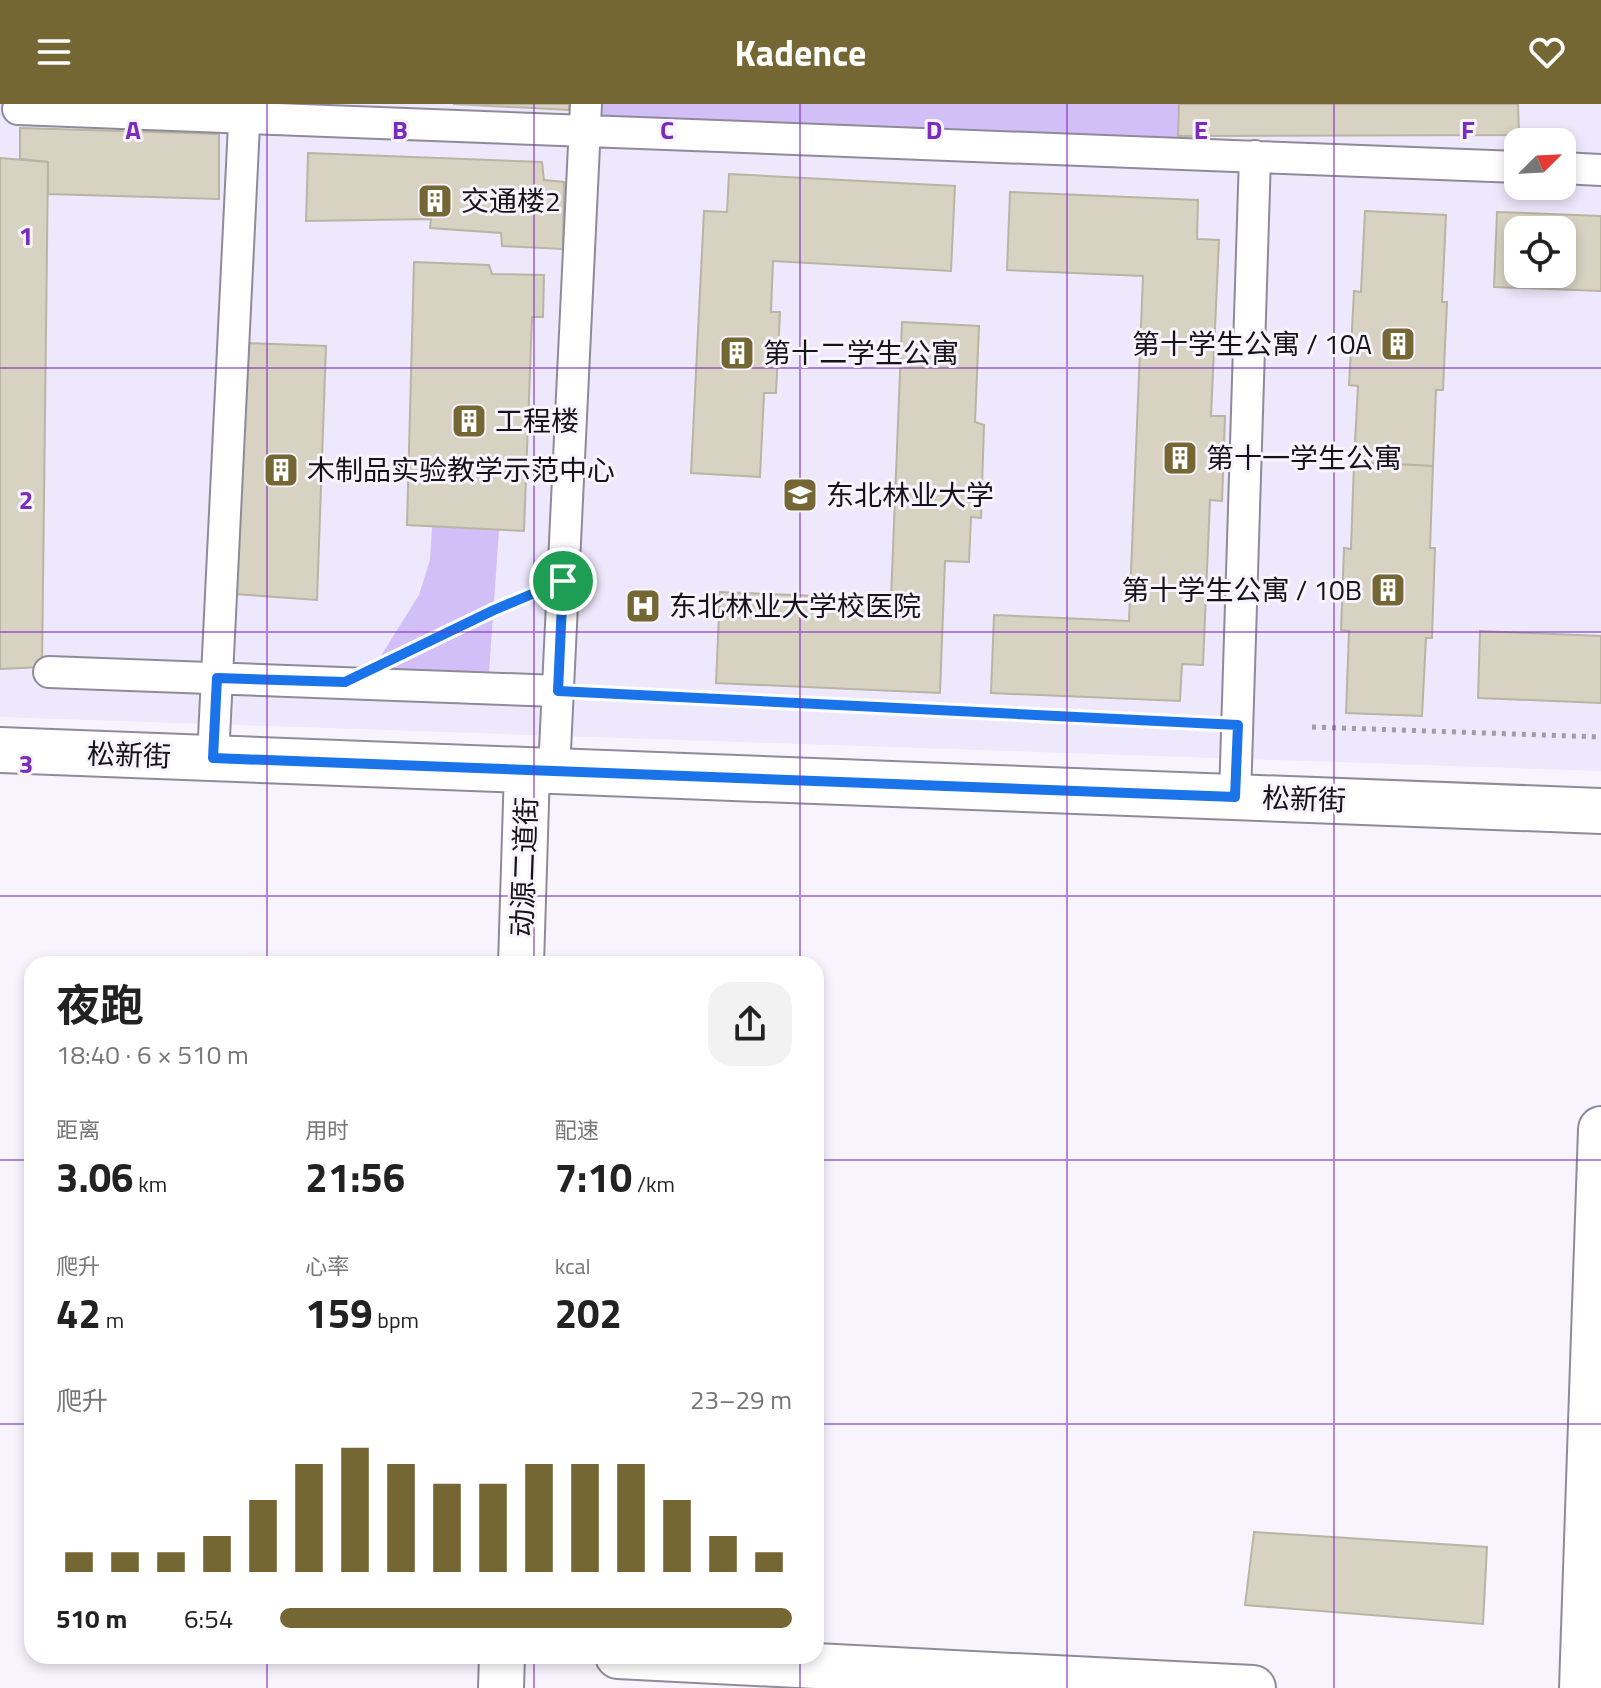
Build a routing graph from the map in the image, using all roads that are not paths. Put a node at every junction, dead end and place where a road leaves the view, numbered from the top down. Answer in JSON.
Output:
{"nodes":[{"id":1,"x":244,"y":111,"type":"edge"},
{"id":2,"x":12,"y":112,"type":"edge"},
{"id":3,"x":585,"y":117,"type":"edge"},
{"id":4,"x":1255,"y":156,"type":"junction"},
{"id":5,"x":1504,"y":166,"type":"edge"},
{"id":6,"x":1576,"y":169,"type":"edge"},
{"id":7,"x":1601,"y":170,"type":"edge"},
{"id":8,"x":49,"y":672,"type":"dead end"},
{"id":9,"x":217,"y":678,"type":"junction"},
{"id":10,"x":558,"y":691,"type":"junction"},
{"id":11,"x":0,"y":750,"type":"edge"},
{"id":12,"x":213,"y":758,"type":"junction"},
{"id":13,"x":540,"y":771,"type":"junction"},
{"id":14,"x":1235,"y":797,"type":"junction"},
{"id":15,"x":1601,"y":811,"type":"edge"},
{"id":16,"x":522,"y":956,"type":"edge"},
{"id":17,"x":1601,"y":1129,"type":"edge"},
{"id":18,"x":502,"y":1664,"type":"edge"},
{"id":19,"x":777,"y":1664,"type":"edge"},
{"id":20,"x":501,"y":1688,"type":"edge"},
{"id":21,"x":1253,"y":1688,"type":"edge"},
{"id":22,"x":1582,"y":1688,"type":"edge"}],
"edges":[{"from":1,"to":2,"type":"street"},
{"from":1,"to":3,"type":"street"},
{"from":1,"to":9,"type":"street"},
{"from":3,"to":4,"type":"street"},
{"from":3,"to":10,"type":"street"},
{"from":4,"to":5,"type":"street"},
{"from":4,"to":14,"type":"street"},
{"from":6,"to":7,"type":"street"},
{"from":8,"to":9,"type":"street"},
{"from":9,"to":10,"type":"street"},
{"from":9,"to":12,"type":"street"},
{"from":10,"to":13,"type":"street"},
{"from":11,"to":12,"type":"street","name":"松新街"},
{"from":12,"to":13,"type":"street","name":"松新街"},
{"from":13,"to":14,"type":"street","name":"松新街"},
{"from":13,"to":16,"type":"street","name":"动源二道街"},
{"from":14,"to":15,"type":"street","name":"松新街"},
{"from":17,"to":22,"type":"street"},
{"from":18,"to":20,"type":"street"},
{"from":19,"to":21,"type":"street"}]}
